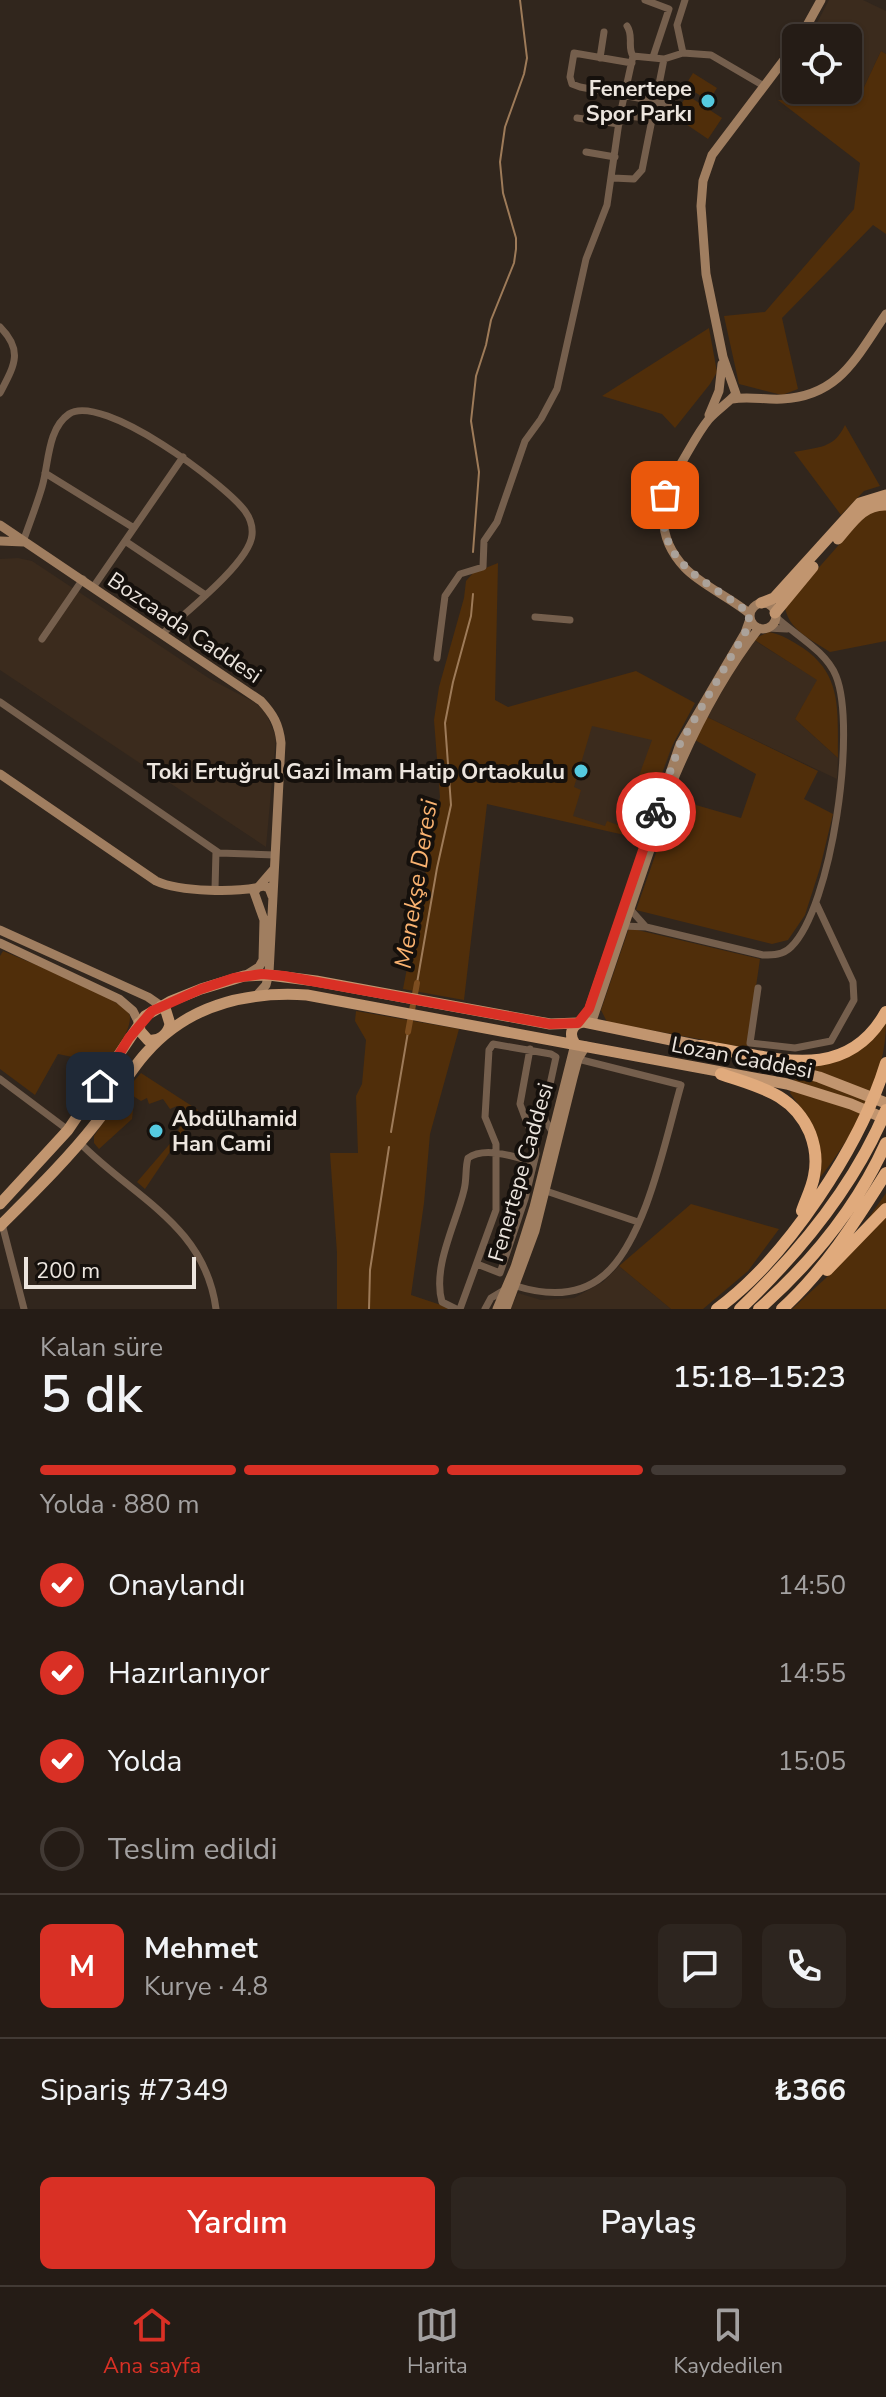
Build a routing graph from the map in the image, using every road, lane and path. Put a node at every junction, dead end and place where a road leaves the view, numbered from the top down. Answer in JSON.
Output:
{"nodes":[{"id":1,"x":645,"y":0,"type":"edge"},
{"id":2,"x":685,"y":0,"type":"edge"},
{"id":3,"x":821,"y":0,"type":"edge"},
{"id":4,"x":808,"y":24,"type":"edge"},
{"id":5,"x":627,"y":26,"type":"dead end"},
{"id":6,"x":604,"y":32,"type":"dead end"},
{"id":7,"x":683,"y":53,"type":"junction"},
{"id":8,"x":653,"y":57,"type":"junction"},
{"id":9,"x":600,"y":58,"type":"junction"},
{"id":10,"x":632,"y":59,"type":"junction"},
{"id":11,"x":664,"y":59,"type":"junction"},
{"id":12,"x":782,"y":62,"type":"edge"},
{"id":13,"x":764,"y":86,"type":"junction"},
{"id":14,"x":624,"y":94,"type":"junction"},
{"id":15,"x":656,"y":101,"type":"junction"},
{"id":16,"x":670,"y":104,"type":"dead end"},
{"id":17,"x":577,"y":118,"type":"dead end"},
{"id":18,"x":619,"y":119,"type":"junction"},
{"id":19,"x":653,"y":119,"type":"junction"},
{"id":20,"x":586,"y":152,"type":"dead end"},
{"id":21,"x":615,"y":157,"type":"junction"},
{"id":22,"x":613,"y":178,"type":"junction"},
{"id":23,"x":886,"y":314,"type":"edge"},
{"id":24,"x":0,"y":327,"type":"edge"},
{"id":25,"x":723,"y":357,"type":"junction"},
{"id":26,"x":719,"y":390,"type":"junction"},
{"id":27,"x":0,"y":393,"type":"edge"},
{"id":28,"x":733,"y":393,"type":"junction"},
{"id":29,"x":707,"y":421,"type":"junction"},
{"id":30,"x":183,"y":457,"type":"junction"},
{"id":31,"x":45,"y":473,"type":"junction"},
{"id":32,"x":886,"y":495,"type":"edge"},
{"id":33,"x":886,"y":505,"type":"edge"},
{"id":34,"x":0,"y":525,"type":"edge"},
{"id":35,"x":134,"y":528,"type":"junction"},
{"id":36,"x":0,"y":541,"type":"edge"},
{"id":37,"x":27,"y":541,"type":"junction"},
{"id":38,"x":125,"y":541,"type":"junction"},
{"id":39,"x":817,"y":557,"type":"junction"},
{"id":40,"x":83,"y":579,"type":"junction"},
{"id":41,"x":94,"y":586,"type":"junction"},
{"id":42,"x":204,"y":594,"type":"junction"},
{"id":43,"x":731,"y":598,"type":"junction"},
{"id":44,"x":759,"y":603,"type":"junction"},
{"id":45,"x":776,"y":615,"type":"junction"},
{"id":46,"x":750,"y":616,"type":"junction"},
{"id":47,"x":535,"y":617,"type":"dead end"},
{"id":48,"x":570,"y":620,"type":"dead end"},
{"id":49,"x":763,"y":628,"type":"junction"},
{"id":50,"x":789,"y":629,"type":"junction"},
{"id":51,"x":163,"y":633,"type":"junction"},
{"id":52,"x":42,"y":639,"type":"dead end"},
{"id":53,"x":437,"y":658,"type":"dead end"},
{"id":54,"x":0,"y":702,"type":"edge"},
{"id":55,"x":0,"y":774,"type":"edge"},
{"id":56,"x":216,"y":851,"type":"junction"},
{"id":57,"x":275,"y":855,"type":"junction"},
{"id":58,"x":274,"y":869,"type":"junction"},
{"id":59,"x":258,"y":888,"type":"junction"},
{"id":60,"x":215,"y":889,"type":"junction"},
{"id":61,"x":272,"y":897,"type":"junction"},
{"id":62,"x":815,"y":902,"type":"junction"},
{"id":63,"x":258,"y":903,"type":"junction"},
{"id":64,"x":630,"y":909,"type":"junction"},
{"id":65,"x":624,"y":926,"type":"junction"},
{"id":66,"x":646,"y":927,"type":"junction"},
{"id":67,"x":0,"y":930,"type":"edge"},
{"id":68,"x":0,"y":943,"type":"edge"},
{"id":69,"x":268,"y":969,"type":"junction"},
{"id":70,"x":244,"y":976,"type":"junction"},
{"id":71,"x":758,"y":988,"type":"dead end"},
{"id":72,"x":258,"y":994,"type":"junction"},
{"id":73,"x":184,"y":996,"type":"junction"},
{"id":74,"x":148,"y":997,"type":"junction"},
{"id":75,"x":161,"y":1006,"type":"junction"},
{"id":76,"x":133,"y":1011,"type":"junction"},
{"id":77,"x":886,"y":1012,"type":"edge"},
{"id":78,"x":139,"y":1023,"type":"junction"},
{"id":79,"x":583,"y":1023,"type":"junction"},
{"id":80,"x":164,"y":1036,"type":"junction"},
{"id":81,"x":129,"y":1038,"type":"junction"},
{"id":82,"x":580,"y":1045,"type":"junction"},
{"id":83,"x":701,"y":1046,"type":"junction"},
{"id":84,"x":530,"y":1049,"type":"junction"},
{"id":85,"x":578,"y":1059,"type":"junction"},
{"id":86,"x":886,"y":1063,"type":"edge"},
{"id":87,"x":721,"y":1074,"type":"junction"},
{"id":88,"x":0,"y":1079,"type":"edge"},
{"id":89,"x":84,"y":1107,"type":"junction"},
{"id":90,"x":886,"y":1111,"type":"edge"},
{"id":91,"x":99,"y":1119,"type":"junction"},
{"id":92,"x":68,"y":1130,"type":"junction"},
{"id":93,"x":553,"y":1133,"type":"junction"},
{"id":94,"x":80,"y":1143,"type":"junction"},
{"id":95,"x":886,"y":1143,"type":"edge"},
{"id":96,"x":496,"y":1154,"type":"junction"},
{"id":97,"x":534,"y":1162,"type":"junction"},
{"id":98,"x":886,"y":1173,"type":"edge"},
{"id":99,"x":29,"y":1175,"type":"junction"},
{"id":100,"x":40,"y":1186,"type":"junction"},
{"id":101,"x":546,"y":1191,"type":"junction"},
{"id":102,"x":0,"y":1204,"type":"edge"},
{"id":103,"x":886,"y":1209,"type":"edge"},
{"id":104,"x":799,"y":1221,"type":"junction"},
{"id":105,"x":638,"y":1222,"type":"junction"},
{"id":106,"x":1,"y":1225,"type":"edge"},
{"id":107,"x":477,"y":1264,"type":"junction"},
{"id":108,"x":807,"y":1284,"type":"junction"},
{"id":109,"x":511,"y":1287,"type":"junction"},
{"id":110,"x":24,"y":1309,"type":"edge"},
{"id":111,"x":216,"y":1309,"type":"edge"},
{"id":112,"x":458,"y":1309,"type":"edge"},
{"id":113,"x":485,"y":1309,"type":"edge"},
{"id":114,"x":497,"y":1309,"type":"edge"},
{"id":115,"x":506,"y":1309,"type":"edge"},
{"id":116,"x":717,"y":1309,"type":"edge"},
{"id":117,"x":740,"y":1309,"type":"edge"},
{"id":118,"x":759,"y":1309,"type":"edge"},
{"id":119,"x":782,"y":1309,"type":"edge"}],
"edges":[{"from":1,"to":8,"type":"street"},
{"from":2,"to":7,"type":"street"},
{"from":3,"to":4,"type":"main road"},
{"from":5,"to":10,"type":"street"},
{"from":6,"to":9,"type":"street"},
{"from":7,"to":11,"type":"street"},
{"from":7,"to":13,"type":"street"},
{"from":8,"to":10,"type":"street"},
{"from":8,"to":11,"type":"street"},
{"from":9,"to":10,"type":"street"},
{"from":9,"to":14,"type":"street"},
{"from":10,"to":14,"type":"street"},
{"from":11,"to":15,"type":"street"},
{"from":12,"to":13,"type":"main road"},
{"from":13,"to":25,"type":"main road"},
{"from":14,"to":15,"type":"street"},
{"from":14,"to":18,"type":"street"},
{"from":15,"to":16,"type":"street"},
{"from":15,"to":19,"type":"street"},
{"from":17,"to":18,"type":"street"},
{"from":18,"to":19,"type":"street"},
{"from":18,"to":21,"type":"street"},
{"from":19,"to":22,"type":"street"},
{"from":20,"to":21,"type":"street"},
{"from":21,"to":22,"type":"street"},
{"from":22,"to":53,"type":"street"},
{"from":23,"to":28,"type":"main road"},
{"from":24,"to":27,"type":"street"},
{"from":25,"to":26,"type":"main road"},
{"from":25,"to":28,"type":"main road"},
{"from":26,"to":28,"type":"main road"},
{"from":26,"to":29,"type":"main road"},
{"from":28,"to":29,"type":"main road"},
{"from":29,"to":43,"type":"main road"},
{"from":30,"to":31,"type":"street"},
{"from":30,"to":35,"type":"street"},
{"from":30,"to":42,"type":"street"},
{"from":31,"to":35,"type":"street"},
{"from":31,"to":37,"type":"street"},
{"from":32,"to":39,"type":"main road"},
{"from":33,"to":39,"type":"main road"},
{"from":34,"to":37,"type":"main road","name":"Bozcaada Caddesi"},
{"from":35,"to":38,"type":"street"},
{"from":36,"to":37,"type":"main road"},
{"from":37,"to":40,"type":"main road","name":"Bozcaada Caddesi"},
{"from":38,"to":41,"type":"street"},
{"from":38,"to":42,"type":"street"},
{"from":39,"to":44,"type":"main road"},
{"from":39,"to":45,"type":"main road"},
{"from":40,"to":41,"type":"main road","name":"Bozcaada Caddesi"},
{"from":40,"to":52,"type":"street"},
{"from":41,"to":51,"type":"main road","name":"Bozcaada Caddesi"},
{"from":42,"to":51,"type":"street"},
{"from":43,"to":44,"type":"main road"},
{"from":43,"to":46,"type":"main road"},
{"from":44,"to":45,"type":"main road"},
{"from":44,"to":46,"type":"main road"},
{"from":45,"to":49,"type":"main road"},
{"from":45,"to":50,"type":"street"},
{"from":46,"to":49,"type":"main road"},
{"from":46,"to":79,"type":"main road"},
{"from":47,"to":48,"type":"street"},
{"from":49,"to":50,"type":"street"},
{"from":49,"to":64,"type":"main road"},
{"from":50,"to":62,"type":"street"},
{"from":51,"to":57,"type":"main road","name":"Bozcaada Caddesi"},
{"from":54,"to":56,"type":"street"},
{"from":55,"to":60,"type":"main road"},
{"from":56,"to":57,"type":"street"},
{"from":56,"to":60,"type":"street"},
{"from":57,"to":58,"type":"main road","name":"Bozcaada Caddesi"},
{"from":58,"to":59,"type":"main road"},
{"from":58,"to":61,"type":"main road","name":"Bozcaada Caddesi"},
{"from":59,"to":60,"type":"main road"},
{"from":59,"to":61,"type":"main road"},
{"from":59,"to":63,"type":"main road"},
{"from":61,"to":63,"type":"main road"},
{"from":61,"to":69,"type":"main road","name":"Bozcaada Caddesi"},
{"from":62,"to":66,"type":"street"},
{"from":62,"to":71,"type":"street"},
{"from":63,"to":70,"type":"main road"},
{"from":64,"to":65,"type":"main road"},
{"from":64,"to":66,"type":"street"},
{"from":65,"to":66,"type":"street"},
{"from":65,"to":79,"type":"main road"},
{"from":67,"to":74,"type":"main road"},
{"from":68,"to":76,"type":"main road"},
{"from":69,"to":70,"type":"main road","name":"Lozan Caddesi"},
{"from":69,"to":72,"type":"main road"},
{"from":69,"to":79,"type":"main road","name":"Lozan Caddesi"},
{"from":70,"to":73,"type":"main road","name":"Lozan Caddesi"},
{"from":72,"to":80,"type":"main road","name":"Lozan Caddesi"},
{"from":72,"to":82,"type":"main road","name":"Lozan Caddesi"},
{"from":73,"to":74,"type":"main road"},
{"from":73,"to":75,"type":"main road","name":"Lozan Caddesi"},
{"from":74,"to":75,"type":"main road"},
{"from":75,"to":78,"type":"main road"},
{"from":75,"to":80,"type":"main road"},
{"from":76,"to":78,"type":"main road"},
{"from":76,"to":81,"type":"main road"},
{"from":77,"to":83,"type":"highway"},
{"from":78,"to":80,"type":"main road"},
{"from":78,"to":81,"type":"main road"},
{"from":79,"to":82,"type":"main road"},
{"from":79,"to":82,"type":"main road"},
{"from":79,"to":83,"type":"main road","name":"Lozan Caddesi"},
{"from":80,"to":91,"type":"main road","name":"Lozan Caddesi"},
{"from":81,"to":89,"type":"main road"},
{"from":82,"to":85,"type":"main road","name":"Fenertepe Caddesi"},
{"from":82,"to":87,"type":"main road","name":"Lozan Caddesi"},
{"from":82,"to":93,"type":"main road","name":"Fenertepe Caddesi"},
{"from":83,"to":90,"type":"main road","name":"Lozan Caddesi"},
{"from":84,"to":93,"type":"street"},
{"from":84,"to":96,"type":"street"},
{"from":84,"to":97,"type":"street"},
{"from":85,"to":101,"type":"main road","name":"Fenertepe Caddesi"},
{"from":85,"to":105,"type":"street"},
{"from":86,"to":104,"type":"highway"},
{"from":87,"to":90,"type":"main road","name":"Lozan Caddesi"},
{"from":87,"to":104,"type":"highway"},
{"from":88,"to":92,"type":"street"},
{"from":89,"to":91,"type":"main road"},
{"from":89,"to":92,"type":"main road"},
{"from":90,"to":117,"type":"highway"},
{"from":91,"to":94,"type":"main road","name":"Lozan Caddesi"},
{"from":92,"to":99,"type":"main road"},
{"from":93,"to":109,"type":"main road","name":"Fenertepe Caddesi"},
{"from":94,"to":100,"type":"main road","name":"Lozan Caddesi"},
{"from":94,"to":111,"type":"street"},
{"from":95,"to":118,"type":"highway"},
{"from":96,"to":97,"type":"street"},
{"from":96,"to":107,"type":"street"},
{"from":96,"to":112,"type":"street"},
{"from":97,"to":107,"type":"street"},
{"from":98,"to":108,"type":"highway"},
{"from":99,"to":100,"type":"main road"},
{"from":99,"to":102,"type":"main road"},
{"from":100,"to":106,"type":"main road","name":"Lozan Caddesi"},
{"from":101,"to":105,"type":"street"},
{"from":101,"to":109,"type":"main road","name":"Fenertepe Caddesi"},
{"from":103,"to":108,"type":"highway"},
{"from":104,"to":116,"type":"highway"},
{"from":105,"to":109,"type":"street"},
{"from":106,"to":110,"type":"street"},
{"from":107,"to":112,"type":"street"},
{"from":108,"to":119,"type":"highway"},
{"from":109,"to":113,"type":"street"},
{"from":109,"to":114,"type":"main road","name":"Fenertepe Caddesi"},
{"from":109,"to":115,"type":"main road","name":"Fenertepe Caddesi"}]}
